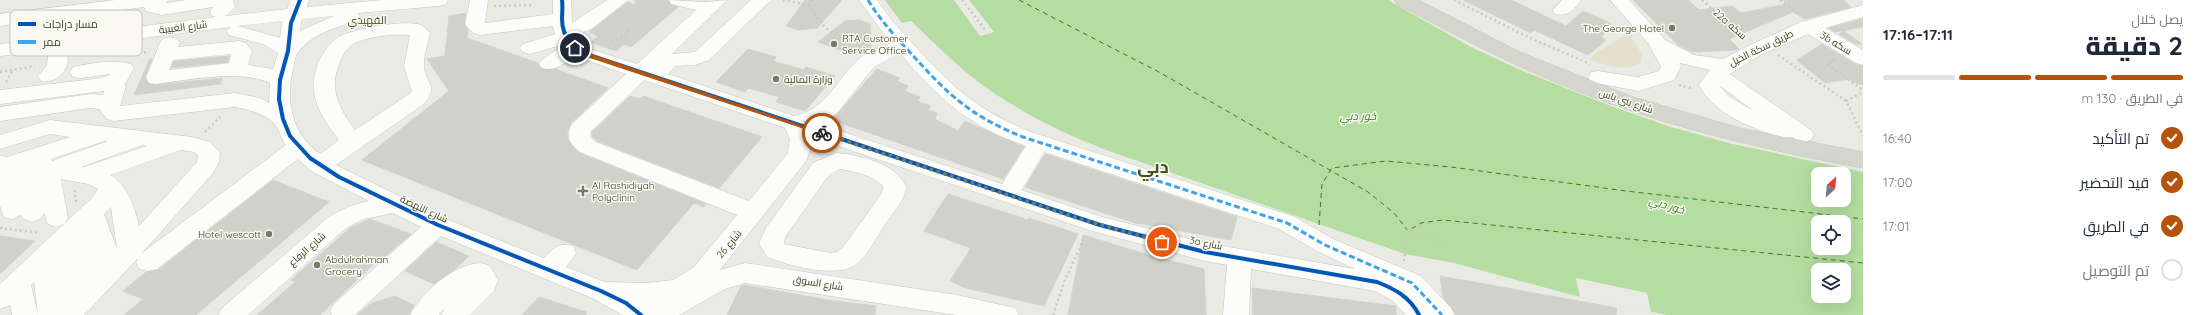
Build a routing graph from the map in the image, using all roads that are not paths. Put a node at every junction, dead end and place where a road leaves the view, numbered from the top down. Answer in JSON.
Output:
{"nodes":[{"id":1,"x":155,"y":0,"type":"edge"},
{"id":2,"x":346,"y":0,"type":"edge"},
{"id":3,"x":439,"y":0,"type":"edge"},
{"id":4,"x":619,"y":0,"type":"edge"},
{"id":5,"x":678,"y":0,"type":"edge"},
{"id":6,"x":762,"y":0,"type":"edge"},
{"id":7,"x":868,"y":0,"type":"edge"},
{"id":8,"x":1404,"y":0,"type":"edge"},
{"id":9,"x":1430,"y":0,"type":"edge"},
{"id":10,"x":1619,"y":0,"type":"edge"},
{"id":11,"x":1626,"y":0,"type":"edge"},
{"id":12,"x":478,"y":4,"type":"edge"},
{"id":13,"x":713,"y":4,"type":"edge"},
{"id":14,"x":387,"y":5,"type":"junction"},
{"id":15,"x":263,"y":8,"type":"edge"},
{"id":16,"x":300,"y":8,"type":"edge"},
{"id":17,"x":78,"y":10,"type":"edge"},
{"id":18,"x":1863,"y":11,"type":"edge"},
{"id":19,"x":219,"y":12,"type":"junction"},
{"id":20,"x":10,"y":19,"type":"edge"},
{"id":21,"x":0,"y":20,"type":"edge"},
{"id":22,"x":142,"y":22,"type":"edge"},
{"id":23,"x":1811,"y":25,"type":"junction"},
{"id":24,"x":142,"y":27,"type":"edge"},
{"id":25,"x":566,"y":27,"type":"edge"},
{"id":26,"x":236,"y":31,"type":"junction"},
{"id":27,"x":10,"y":39,"type":"edge"},
{"id":28,"x":0,"y":40,"type":"edge"},
{"id":29,"x":1658,"y":44,"type":"junction"},
{"id":30,"x":903,"y":45,"type":"junction"},
{"id":31,"x":10,"y":48,"type":"edge"},
{"id":32,"x":530,"y":48,"type":"dead end"},
{"id":33,"x":0,"y":50,"type":"edge"},
{"id":34,"x":288,"y":51,"type":"junction"},
{"id":35,"x":142,"y":54,"type":"edge"},
{"id":36,"x":165,"y":54,"type":"junction"},
{"id":37,"x":50,"y":56,"type":"edge"},
{"id":38,"x":58,"y":56,"type":"edge"},
{"id":39,"x":1863,"y":59,"type":"edge"},
{"id":40,"x":0,"y":62,"type":"edge"},
{"id":41,"x":549,"y":64,"type":"dead end"},
{"id":42,"x":656,"y":66,"type":"junction"},
{"id":43,"x":1597,"y":72,"type":"junction"},
{"id":44,"x":48,"y":76,"type":"junction"},
{"id":45,"x":1718,"y":77,"type":"junction"},
{"id":46,"x":280,"y":80,"type":"junction"},
{"id":47,"x":0,"y":83,"type":"edge"},
{"id":48,"x":108,"y":83,"type":"junction"},
{"id":49,"x":0,"y":97,"type":"edge"},
{"id":50,"x":111,"y":104,"type":"junction"},
{"id":51,"x":829,"y":110,"type":"junction"},
{"id":52,"x":0,"y":114,"type":"edge"},
{"id":53,"x":283,"y":119,"type":"junction"},
{"id":54,"x":793,"y":123,"type":"junction"},
{"id":55,"x":1794,"y":133,"type":"junction"},
{"id":56,"x":123,"y":135,"type":"junction"},
{"id":57,"x":832,"y":136,"type":"junction"},
{"id":58,"x":0,"y":142,"type":"edge"},
{"id":59,"x":352,"y":142,"type":"junction"},
{"id":60,"x":1039,"y":142,"type":"junction"},
{"id":61,"x":1863,"y":146,"type":"edge"},
{"id":62,"x":299,"y":147,"type":"junction"},
{"id":63,"x":892,"y":156,"type":"junction"},
{"id":64,"x":1863,"y":160,"type":"edge"},
{"id":65,"x":29,"y":165,"type":"edge"},
{"id":66,"x":319,"y":166,"type":"junction"},
{"id":67,"x":861,"y":167,"type":"junction"},
{"id":68,"x":778,"y":182,"type":"junction"},
{"id":69,"x":110,"y":190,"type":"junction"},
{"id":70,"x":805,"y":191,"type":"junction"},
{"id":71,"x":1007,"y":195,"type":"junction"},
{"id":72,"x":395,"y":204,"type":"junction"},
{"id":73,"x":92,"y":212,"type":"junction"},
{"id":74,"x":754,"y":212,"type":"junction"},
{"id":75,"x":37,"y":225,"type":"edge"},
{"id":76,"x":438,"y":225,"type":"junction"},
{"id":77,"x":503,"y":252,"type":"junction"},
{"id":78,"x":564,"y":253,"type":"dead end"},
{"id":79,"x":140,"y":256,"type":"junction"},
{"id":80,"x":1240,"y":258,"type":"junction"},
{"id":81,"x":40,"y":262,"type":"junction"},
{"id":82,"x":113,"y":269,"type":"junction"},
{"id":83,"x":548,"y":270,"type":"junction"},
{"id":84,"x":481,"y":273,"type":"junction"},
{"id":85,"x":18,"y":281,"type":"junction"},
{"id":86,"x":94,"y":288,"type":"junction"},
{"id":87,"x":601,"y":291,"type":"junction"},
{"id":88,"x":0,"y":299,"type":"edge"},
{"id":89,"x":343,"y":311,"type":"dead end"},
{"id":90,"x":65,"y":313,"type":"edge"},
{"id":91,"x":640,"y":313,"type":"edge"},
{"id":92,"x":25,"y":315,"type":"edge"},
{"id":93,"x":231,"y":315,"type":"edge"},
{"id":94,"x":423,"y":315,"type":"edge"},
{"id":95,"x":454,"y":315,"type":"edge"},
{"id":96,"x":1006,"y":315,"type":"edge"},
{"id":97,"x":1236,"y":315,"type":"edge"},
{"id":98,"x":1419,"y":315,"type":"edge"},
{"id":99,"x":1442,"y":315,"type":"edge"}],
"edges":[{"from":1,"to":17,"type":"street"},
{"from":1,"to":19,"type":"street"},
{"from":2,"to":14,"type":"street"},
{"from":3,"to":14,"type":"street"},
{"from":3,"to":34,"type":"street"},
{"from":4,"to":25,"type":"street"},
{"from":5,"to":13,"type":"street"},
{"from":6,"to":42,"type":"street"},
{"from":7,"to":30,"type":"street"},
{"from":8,"to":64,"type":"main road","name":"شارع بني ياس"},
{"from":9,"to":43,"type":"main road","name":"شارع بني ياس"},
{"from":10,"to":29,"type":"street"},
{"from":11,"to":29,"type":"street"},
{"from":12,"to":25,"type":"street"},
{"from":13,"to":42,"type":"street"},
{"from":14,"to":16,"type":"street"},
{"from":15,"to":16,"type":"street","name":"شارع الغبيبة"},
{"from":15,"to":19,"type":"street"},
{"from":15,"to":24,"type":"street","name":"شارع الغبيبة"},
{"from":16,"to":26,"type":"street","name":"شارع الغبيبة"},
{"from":16,"to":34,"type":"street","name":"شارع النهضة"},
{"from":18,"to":23,"type":"street","name":"طريق سكة الخيل"},
{"from":19,"to":22,"type":"street"},
{"from":20,"to":21,"type":"street"},
{"from":23,"to":39,"type":"street","name":"3b سكه"},
{"from":23,"to":45,"type":"street","name":"طريق سكة الخيل"},
{"from":25,"to":32,"type":"street"},
{"from":25,"to":41,"type":"street"},
{"from":25,"to":42,"type":"street","name":"3a شارع"},
{"from":26,"to":34,"type":"street"},
{"from":26,"to":36,"type":"street","name":"شارع الغبيبة"},
{"from":27,"to":28,"type":"street"},
{"from":29,"to":43,"type":"street"},
{"from":29,"to":45,"type":"street"},
{"from":30,"to":51,"type":"street"},
{"from":30,"to":60,"type":"street"},
{"from":31,"to":33,"type":"street","name":"شارع الغبيبة"},
{"from":34,"to":46,"type":"street","name":"شارع النهضة"},
{"from":35,"to":36,"type":"street","name":"شارع الغبيبة"},
{"from":36,"to":46,"type":"street"},
{"from":37,"to":40,"type":"street","name":"شارع الغبيبة"},
{"from":38,"to":44,"type":"street"},
{"from":42,"to":54,"type":"street","name":"3a شارع"},
{"from":42,"to":74,"type":"street"},
{"from":43,"to":55,"type":"main road","name":"شارع بني ياس"},
{"from":44,"to":47,"type":"street"},
{"from":44,"to":48,"type":"street"},
{"from":45,"to":55,"type":"street"},
{"from":46,"to":53,"type":"street","name":"شارع النهضة"},
{"from":48,"to":49,"type":"street"},
{"from":48,"to":50,"type":"street"},
{"from":50,"to":52,"type":"street"},
{"from":50,"to":53,"type":"street"},
{"from":51,"to":54,"type":"street"},
{"from":51,"to":57,"type":"street"},
{"from":53,"to":62,"type":"street","name":"شارع النهضة"},
{"from":54,"to":57,"type":"street","name":"3a شارع"},
{"from":54,"to":68,"type":"street","name":"شارع 26"},
{"from":55,"to":61,"type":"main road","name":"شارع بني ياس"},
{"from":56,"to":58,"type":"street"},
{"from":56,"to":65,"type":"street"},
{"from":56,"to":65,"type":"street"},
{"from":56,"to":65,"type":"street"},
{"from":56,"to":65,"type":"street"},
{"from":56,"to":79,"type":"street"},
{"from":57,"to":63,"type":"street","name":"3a شارع"},
{"from":59,"to":59,"type":"street"},
{"from":59,"to":66,"type":"street"},
{"from":60,"to":71,"type":"street"},
{"from":60,"to":99,"type":"street"},
{"from":62,"to":66,"type":"street","name":"شارع النهضة"},
{"from":62,"to":79,"type":"street"},
{"from":63,"to":67,"type":"street"},
{"from":63,"to":71,"type":"street","name":"3a شارع"},
{"from":65,"to":69,"type":"street"},
{"from":65,"to":75,"type":"street"},
{"from":65,"to":75,"type":"street"},
{"from":66,"to":72,"type":"street","name":"شارع النهضة"},
{"from":67,"to":70,"type":"street"},
{"from":67,"to":70,"type":"street"},
{"from":68,"to":70,"type":"street"},
{"from":68,"to":74,"type":"street","name":"شارع 26"},
{"from":69,"to":73,"type":"street"},
{"from":69,"to":79,"type":"street"},
{"from":71,"to":80,"type":"street","name":"3a شارع"},
{"from":72,"to":76,"type":"street","name":"شارع النهضة"},
{"from":72,"to":93,"type":"street","name":"شارع الرفاع"},
{"from":73,"to":75,"type":"street"},
{"from":73,"to":82,"type":"street"},
{"from":74,"to":87,"type":"street","name":"شارع 26"},
{"from":75,"to":81,"type":"street"},
{"from":75,"to":86,"type":"street"},
{"from":75,"to":90,"type":"street"},
{"from":76,"to":77,"type":"street","name":"شارع النهضة"},
{"from":76,"to":89,"type":"street"},
{"from":77,"to":83,"type":"street","name":"شارع النهضة"},
{"from":77,"to":84,"type":"street"},
{"from":78,"to":83,"type":"street"},
{"from":79,"to":82,"type":"street"},
{"from":80,"to":97,"type":"street"},
{"from":80,"to":98,"type":"street","name":"3a شارع"},
{"from":81,"to":85,"type":"street"},
{"from":81,"to":90,"type":"street"},
{"from":82,"to":86,"type":"street"},
{"from":83,"to":87,"type":"street","name":"شارع النهضة"},
{"from":84,"to":94,"type":"street"},
{"from":84,"to":95,"type":"street"},
{"from":85,"to":88,"type":"street"},
{"from":85,"to":92,"type":"street"},
{"from":86,"to":90,"type":"street"},
{"from":87,"to":91,"type":"street","name":"شارع النهضة"},
{"from":91,"to":96,"type":"street","name":"شارع السوق"}]}
